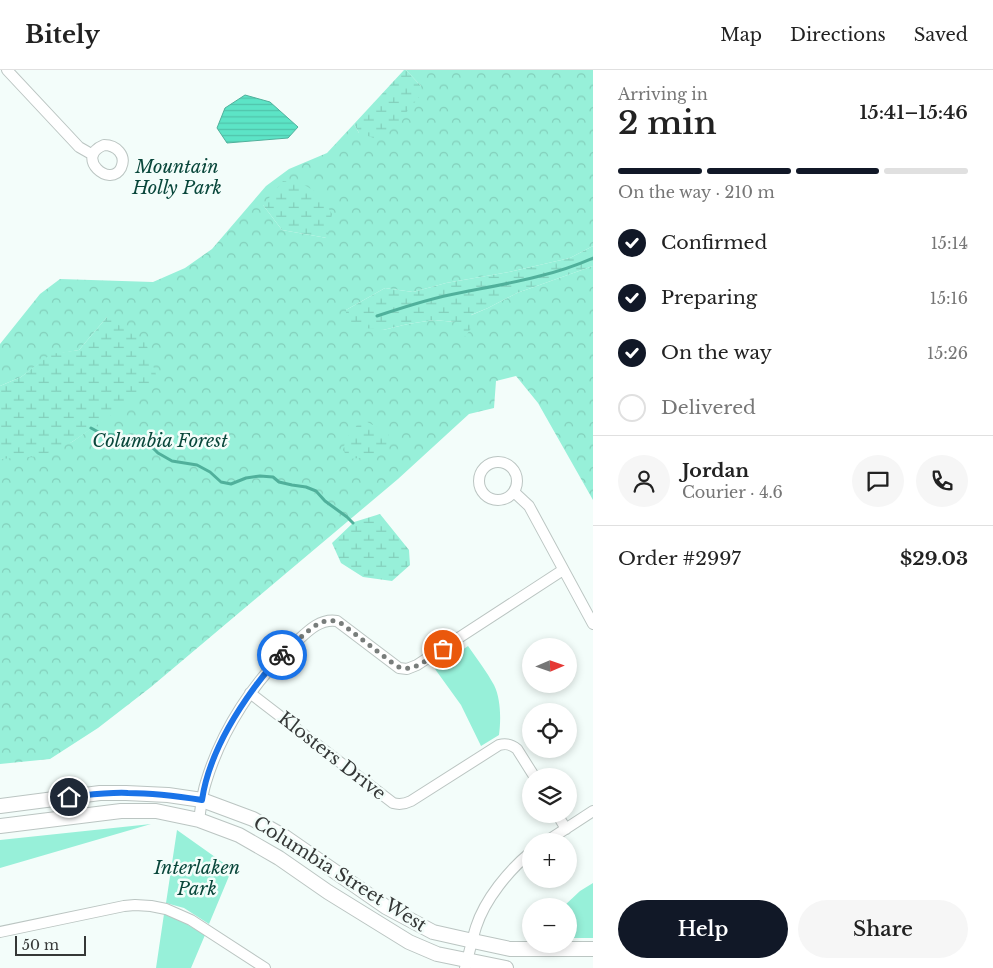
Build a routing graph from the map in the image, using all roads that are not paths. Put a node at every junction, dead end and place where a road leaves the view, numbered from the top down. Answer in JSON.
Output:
{"nodes":[{"id":1,"x":7,"y":70,"type":"edge"},
{"id":2,"x":92,"y":156,"type":"dead end"},
{"id":3,"x":514,"y":492,"type":"dead end"},
{"id":4,"x":563,"y":570,"type":"junction"},
{"id":5,"x":593,"y":624,"type":"edge"},
{"id":6,"x":250,"y":693,"type":"junction"},
{"id":7,"x":529,"y":768,"type":"edge"},
{"id":8,"x":202,"y":800,"type":"junction"},
{"id":9,"x":0,"y":806,"type":"edge"},
{"id":10,"x":593,"y":811,"type":"edge"},
{"id":11,"x":199,"y":820,"type":"junction"},
{"id":12,"x":562,"y":823,"type":"edge"},
{"id":13,"x":0,"y":826,"type":"edge"},
{"id":14,"x":566,"y":829,"type":"junction"},
{"id":15,"x":560,"y":833,"type":"edge"},
{"id":16,"x":522,"y":860,"type":"edge"},
{"id":17,"x":0,"y":932,"type":"edge"},
{"id":18,"x":473,"y":941,"type":"junction"},
{"id":19,"x":593,"y":949,"type":"edge"},
{"id":20,"x":466,"y":964,"type":"edge"},
{"id":21,"x":265,"y":968,"type":"edge"},
{"id":22,"x":506,"y":968,"type":"edge"}],
"edges":[{"from":1,"to":2,"type":"street"},
{"from":3,"to":4,"type":"street"},
{"from":4,"to":5,"type":"street"},
{"from":4,"to":6,"type":"street"},
{"from":6,"to":7,"type":"street","name":"Klosters Drive"},
{"from":6,"to":8,"type":"street"},
{"from":8,"to":9,"type":"main road","name":"Columbia Street West"},
{"from":8,"to":11,"type":"street"},
{"from":8,"to":18,"type":"main road","name":"Columbia Street West"},
{"from":10,"to":14,"type":"street"},
{"from":11,"to":13,"type":"main road","name":"Columbia Street West"},
{"from":11,"to":20,"type":"main road","name":"Columbia Street West"},
{"from":12,"to":14,"type":"street"},
{"from":14,"to":15,"type":"street"},
{"from":16,"to":18,"type":"street"},
{"from":17,"to":21,"type":"street"},
{"from":18,"to":19,"type":"main road","name":"Columbia Street West"},
{"from":18,"to":20,"type":"street"},
{"from":20,"to":22,"type":"main road","name":"Columbia Street West"}]}
